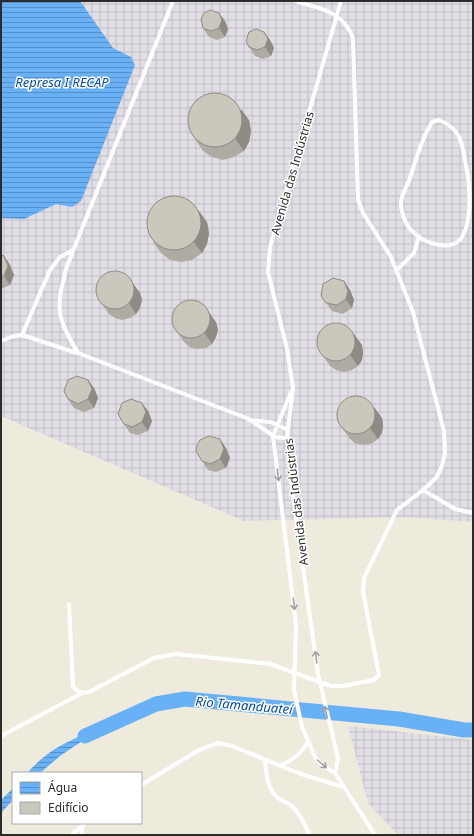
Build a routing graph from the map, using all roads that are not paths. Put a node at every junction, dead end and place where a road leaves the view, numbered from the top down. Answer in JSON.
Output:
{"nodes":[{"id":1,"x":173,"y":1,"type":"edge"},
{"id":2,"x":296,"y":1,"type":"edge"},
{"id":3,"x":341,"y":1,"type":"edge"},
{"id":4,"x":337,"y":15,"type":"junction"},
{"id":5,"x":419,"y":236,"type":"junction"},
{"id":6,"x":73,"y":250,"type":"junction"},
{"id":7,"x":397,"y":270,"type":"junction"},
{"id":8,"x":22,"y":336,"type":"junction"},
{"id":9,"x":1,"y":340,"type":"edge"},
{"id":10,"x":78,"y":353,"type":"junction"},
{"id":11,"x":293,"y":388,"type":"junction"},
{"id":12,"x":248,"y":420,"type":"junction"},
{"id":13,"x":277,"y":424,"type":"junction"},
{"id":14,"x":288,"y":430,"type":"junction"},
{"id":15,"x":273,"y":436,"type":"junction"},
{"id":16,"x":287,"y":438,"type":"junction"},
{"id":17,"x":423,"y":490,"type":"junction"},
{"id":18,"x":473,"y":513,"type":"edge"},
{"id":19,"x":69,"y":604,"type":"dead end"},
{"id":20,"x":294,"y":672,"type":"junction"},
{"id":21,"x":319,"y":683,"type":"junction"},
{"id":22,"x":82,"y":692,"type":"junction"},
{"id":23,"x":1,"y":736,"type":"edge"},
{"id":24,"x":308,"y":742,"type":"junction"},
{"id":25,"x":265,"y":760,"type":"junction"},
{"id":26,"x":280,"y":765,"type":"junction"},
{"id":27,"x":335,"y":773,"type":"junction"},
{"id":28,"x":142,"y":784,"type":"edge"},
{"id":29,"x":343,"y":787,"type":"junction"},
{"id":30,"x":84,"y":824,"type":"edge"},
{"id":31,"x":72,"y":835,"type":"edge"},
{"id":32,"x":82,"y":835,"type":"edge"},
{"id":33,"x":310,"y":835,"type":"edge"},
{"id":34,"x":375,"y":835,"type":"edge"}],
"edges":[{"from":1,"to":6,"type":"lane"},
{"from":2,"to":4,"type":"lane"},
{"from":3,"to":4,"type":"lane","name":"Avenida das Indústrias"},
{"from":4,"to":7,"type":"lane"},
{"from":4,"to":11,"type":"lane","name":"Avenida das Indústrias"},
{"from":5,"to":5,"type":"lane"},
{"from":5,"to":7,"type":"lane"},
{"from":6,"to":8,"type":"lane"},
{"from":6,"to":10,"type":"lane"},
{"from":7,"to":17,"type":"lane"},
{"from":8,"to":9,"type":"lane"},
{"from":8,"to":10,"type":"lane"},
{"from":10,"to":12,"type":"lane"},
{"from":11,"to":13,"type":"lane"},
{"from":11,"to":14,"type":"lane","name":"Avenida das Indústrias"},
{"from":12,"to":13,"type":"lane"},
{"from":12,"to":15,"type":"lane"},
{"from":13,"to":14,"type":"lane"},
{"from":13,"to":15,"type":"lane"},
{"from":14,"to":16,"type":"lane","name":"Avenida das Indústrias"},
{"from":15,"to":16,"type":"lane"},
{"from":15,"to":20,"type":"lane","name":"Avenida das Indústrias","one_way":true},
{"from":21,"to":16,"type":"lane","name":"Avenida das Indústrias","one_way":true},
{"from":17,"to":18,"type":"lane"},
{"from":17,"to":21,"type":"lane"},
{"from":19,"to":22,"type":"lane"},
{"from":20,"to":21,"type":"lane"},
{"from":20,"to":22,"type":"lane"},
{"from":20,"to":24,"type":"lane","name":"Avenida das Indústrias"},
{"from":27,"to":21,"type":"lane","name":"Avenida das Indústrias","one_way":true},
{"from":22,"to":23,"type":"lane"},
{"from":24,"to":26,"type":"lane"},
{"from":24,"to":27,"type":"lane","name":"Avenida das Indústrias","one_way":true},
{"from":25,"to":26,"type":"lane"},
{"from":25,"to":28,"type":"lane"},
{"from":25,"to":33,"type":"lane"},
{"from":26,"to":29,"type":"lane"},
{"from":27,"to":29,"type":"lane","name":"Avenida das Indústrias"},
{"from":29,"to":34,"type":"lane","name":"Avenida das Indústrias"},
{"from":30,"to":31,"type":"lane"},
{"from":30,"to":32,"type":"lane"}]}
